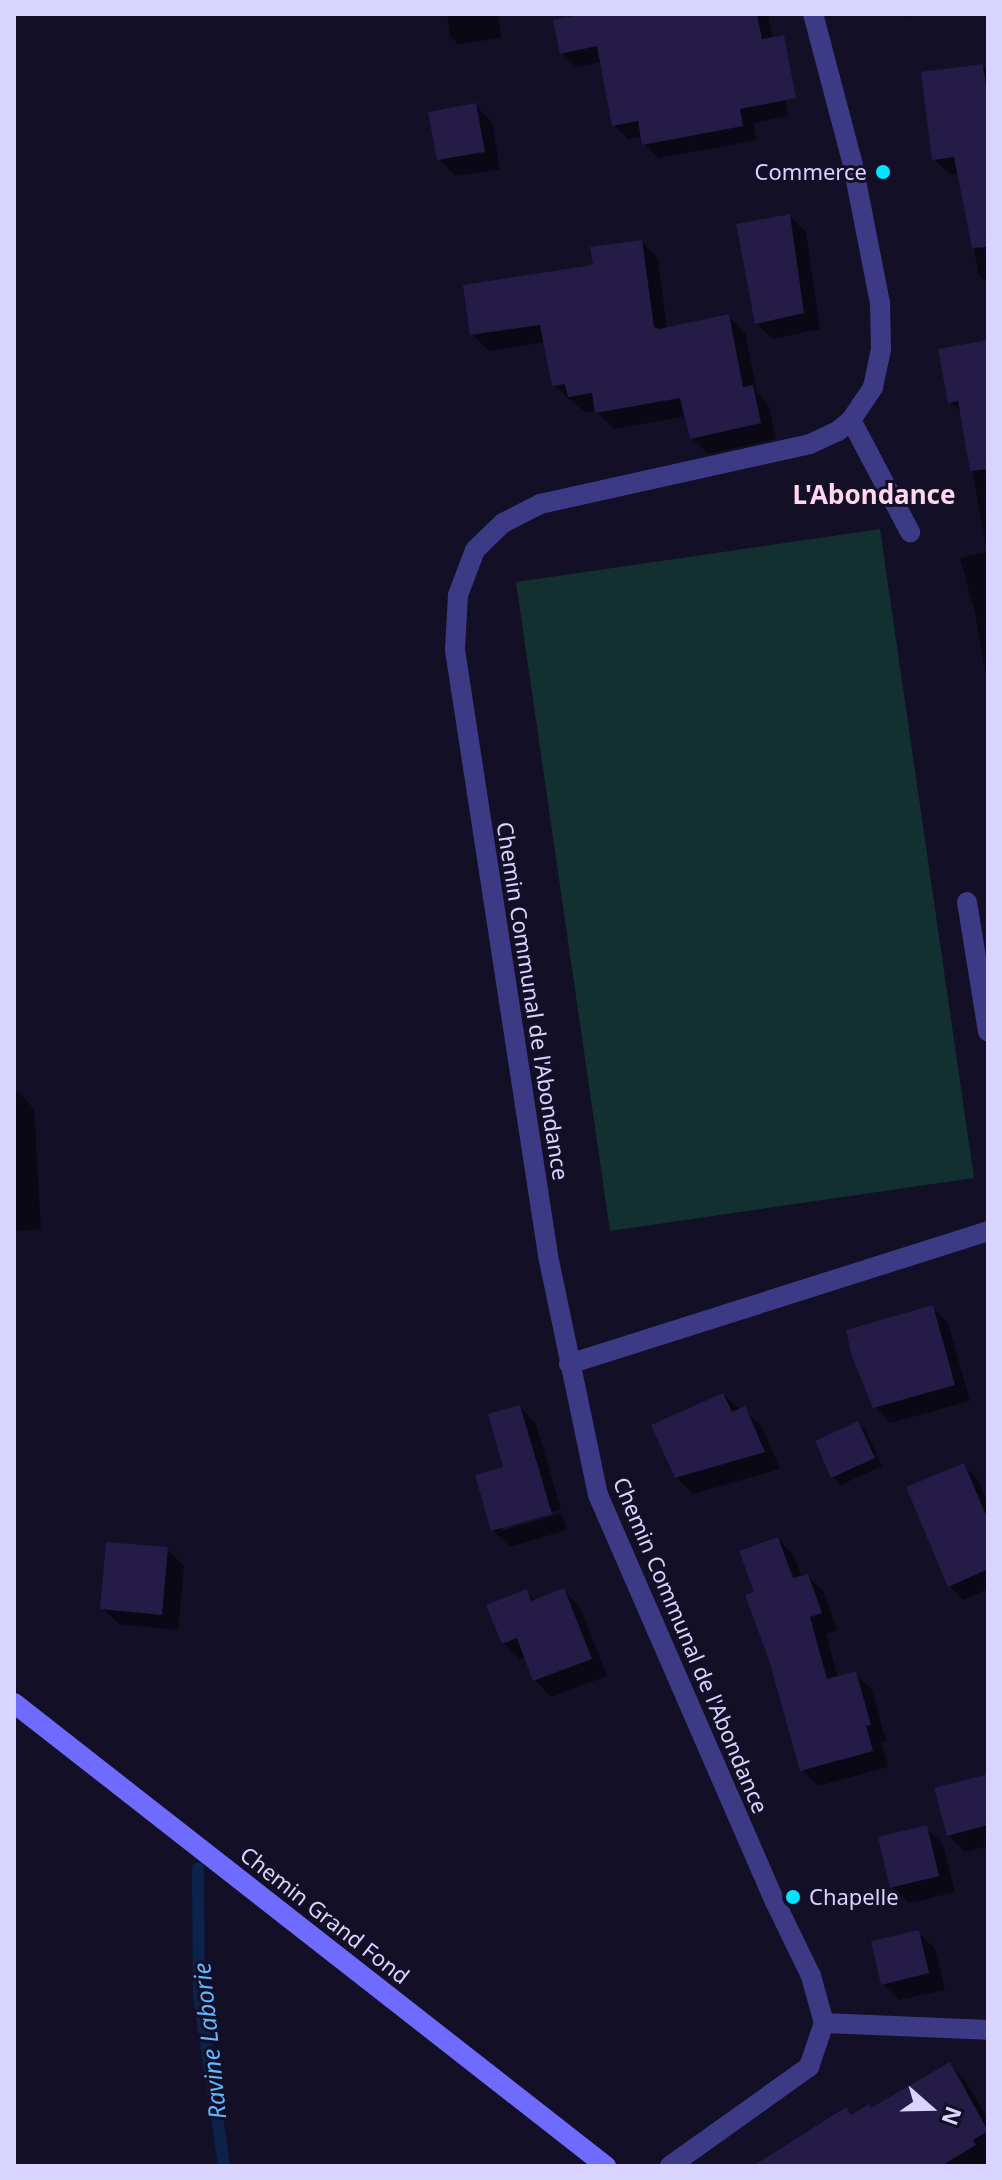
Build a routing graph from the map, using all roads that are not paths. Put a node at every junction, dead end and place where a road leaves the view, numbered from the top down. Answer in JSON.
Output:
{"nodes":[{"id":1,"x":813,"y":14,"type":"edge"},
{"id":2,"x":851,"y":420,"type":"junction"},
{"id":3,"x":910,"y":532,"type":"dead end"},
{"id":4,"x":967,"y":902,"type":"dead end"},
{"id":5,"x":988,"y":1031,"type":"edge"},
{"id":6,"x":988,"y":1231,"type":"edge"},
{"id":7,"x":569,"y":1364,"type":"junction"},
{"id":8,"x":14,"y":1703,"type":"edge"},
{"id":9,"x":824,"y":2023,"type":"junction"},
{"id":10,"x":988,"y":2030,"type":"edge"},
{"id":11,"x":606,"y":2166,"type":"edge"},
{"id":12,"x":670,"y":2166,"type":"edge"}],
"edges":[{"from":1,"to":2,"type":"street","name":"Chemin Communal de l'Abondance"},
{"from":2,"to":3,"type":"street"},
{"from":2,"to":7,"type":"street","name":"Chemin Communal de l'Abondance"},
{"from":4,"to":5,"type":"street"},
{"from":6,"to":7,"type":"street"},
{"from":7,"to":9,"type":"street","name":"Chemin Communal de l'Abondance"},
{"from":8,"to":11,"type":"street","name":"Chemin Grand Fond"},
{"from":9,"to":10,"type":"street"},
{"from":9,"to":12,"type":"street"}]}
